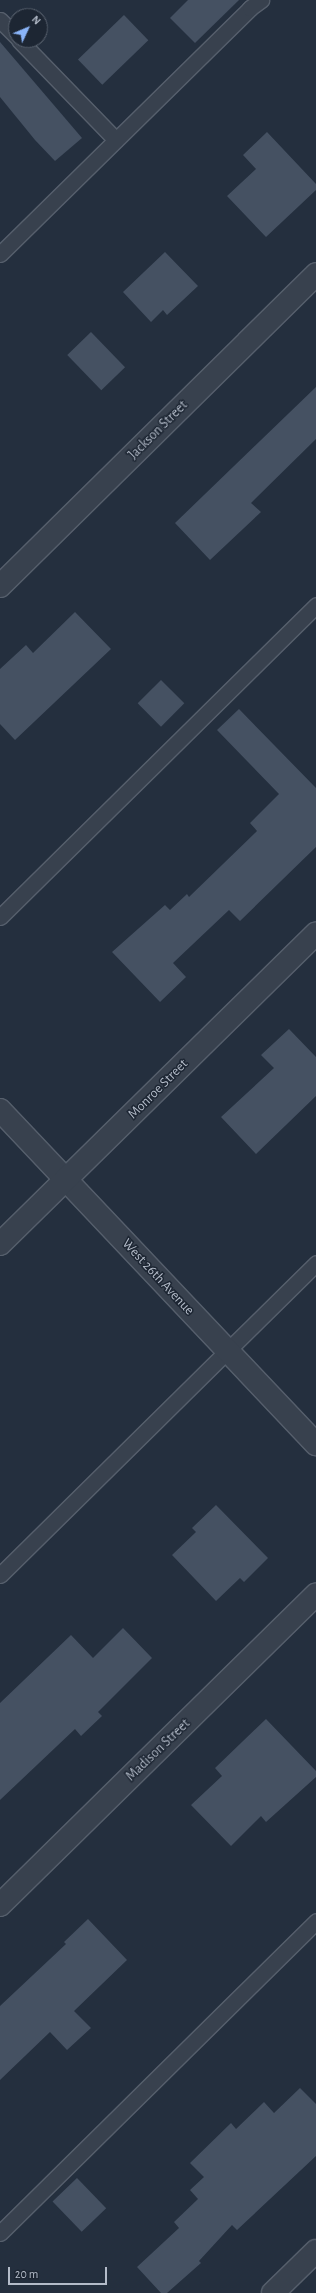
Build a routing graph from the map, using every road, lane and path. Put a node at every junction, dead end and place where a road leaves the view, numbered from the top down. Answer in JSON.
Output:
{"nodes":[{"id":1,"x":261,"y":0,"type":"edge"},
{"id":2,"x":0,"y":20,"type":"edge"},
{"id":3,"x":8,"y":28,"type":"edge"},
{"id":4,"x":28,"y":48,"type":"edge"},
{"id":5,"x":116,"y":140,"type":"junction"},
{"id":6,"x":0,"y":254,"type":"edge"},
{"id":7,"x":316,"y":274,"type":"edge"},
{"id":8,"x":0,"y":586,"type":"edge"},
{"id":9,"x":316,"y":605,"type":"edge"},
{"id":10,"x":0,"y":918,"type":"edge"},
{"id":11,"x":316,"y":933,"type":"edge"},
{"id":12,"x":0,"y":1110,"type":"edge"},
{"id":13,"x":66,"y":1180,"type":"junction"},
{"id":14,"x":0,"y":1244,"type":"edge"},
{"id":15,"x":316,"y":1263,"type":"edge"},
{"id":16,"x":227,"y":1350,"type":"junction"},
{"id":17,"x":316,"y":1444,"type":"edge"},
{"id":18,"x":0,"y":1575,"type":"edge"},
{"id":19,"x":316,"y":1595,"type":"edge"},
{"id":20,"x":0,"y":1905,"type":"edge"},
{"id":21,"x":316,"y":1921,"type":"edge"},
{"id":22,"x":0,"y":2233,"type":"edge"},
{"id":23,"x":316,"y":2251,"type":"edge"},
{"id":24,"x":273,"y":2293,"type":"edge"}],
"edges":[{"from":1,"to":5,"type":"lane"},
{"from":2,"to":3,"type":"lane"},
{"from":4,"to":5,"type":"lane"},
{"from":5,"to":6,"type":"lane"},
{"from":7,"to":8,"type":"street","name":"Jackson Street"},
{"from":9,"to":10,"type":"lane"},
{"from":11,"to":13,"type":"street","name":"Monroe Street"},
{"from":12,"to":13,"type":"street","name":"West 26th Avenue"},
{"from":13,"to":14,"type":"street","name":"Monroe Street"},
{"from":13,"to":16,"type":"street","name":"West 26th Avenue"},
{"from":15,"to":16,"type":"lane"},
{"from":16,"to":17,"type":"street","name":"West 26th Avenue"},
{"from":16,"to":18,"type":"lane"},
{"from":19,"to":20,"type":"street","name":"Madison Street"},
{"from":21,"to":22,"type":"lane"},
{"from":23,"to":24,"type":"street"}]}
